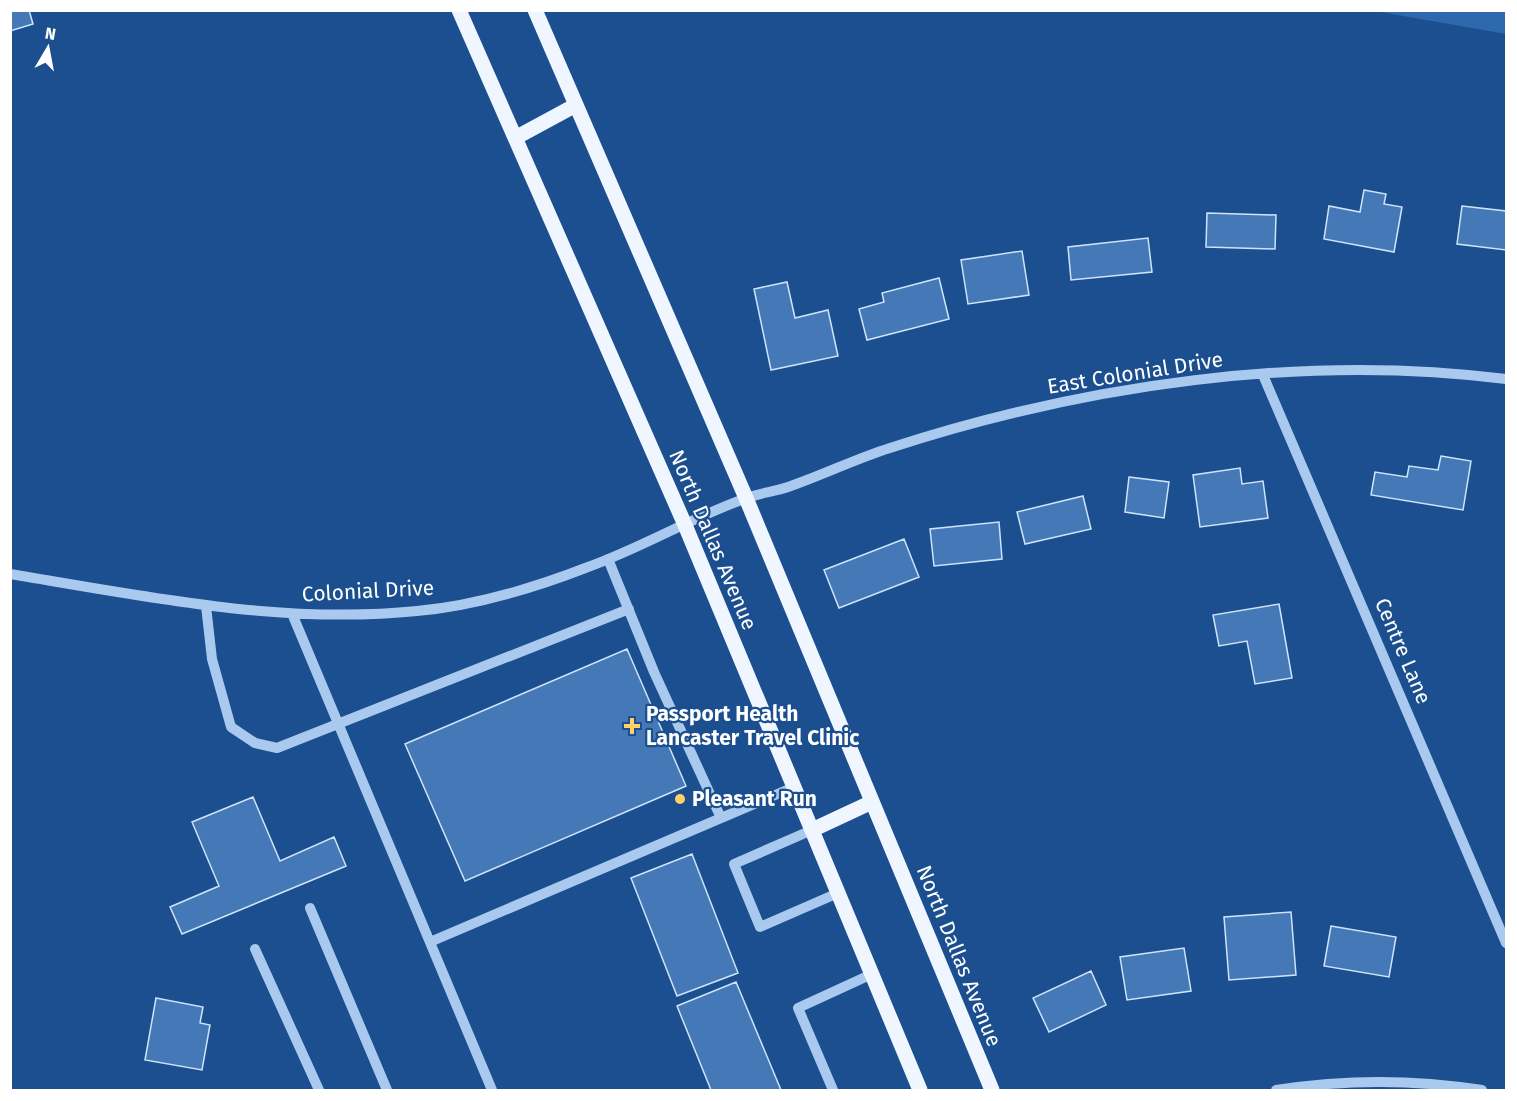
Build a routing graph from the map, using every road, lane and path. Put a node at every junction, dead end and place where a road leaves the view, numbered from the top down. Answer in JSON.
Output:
{"nodes":[{"id":1,"x":459,"y":10,"type":"edge"},
{"id":2,"x":535,"y":10,"type":"edge"},
{"id":3,"x":576,"y":105,"type":"junction"},
{"id":4,"x":515,"y":138,"type":"junction"},
{"id":5,"x":1263,"y":375,"type":"junction"},
{"id":6,"x":1506,"y":379,"type":"edge"},
{"id":7,"x":746,"y":498,"type":"junction"},
{"id":8,"x":685,"y":525,"type":"junction"},
{"id":9,"x":608,"y":559,"type":"junction"},
{"id":10,"x":10,"y":574,"type":"edge"},
{"id":11,"x":206,"y":606,"type":"junction"},
{"id":12,"x":628,"y":609,"type":"junction"},
{"id":13,"x":293,"y":615,"type":"junction"},
{"id":14,"x":338,"y":724,"type":"junction"},
{"id":15,"x":794,"y":787,"type":"junction"},
{"id":16,"x":872,"y":802,"type":"junction"},
{"id":17,"x":722,"y":818,"type":"junction"},
{"id":18,"x":812,"y":830,"type":"junction"},
{"id":19,"x":838,"y":893,"type":"junction"},
{"id":20,"x":310,"y":908,"type":"dead end"},
{"id":21,"x":430,"y":942,"type":"junction"},
{"id":22,"x":1506,"y":943,"type":"edge"},
{"id":23,"x":255,"y":949,"type":"dead end"},
{"id":24,"x":872,"y":974,"type":"junction"},
{"id":25,"x":320,"y":1090,"type":"edge"},
{"id":26,"x":387,"y":1090,"type":"edge"},
{"id":27,"x":492,"y":1090,"type":"edge"},
{"id":28,"x":833,"y":1090,"type":"edge"},
{"id":29,"x":920,"y":1090,"type":"edge"},
{"id":30,"x":992,"y":1090,"type":"edge"},
{"id":31,"x":1276,"y":1090,"type":"edge"},
{"id":32,"x":1482,"y":1090,"type":"edge"}],
"edges":[{"from":1,"to":4,"type":"main road","name":"North Dallas Avenue"},
{"from":2,"to":3,"type":"main road","name":"North Dallas Avenue"},
{"from":3,"to":4,"type":"main road"},
{"from":3,"to":7,"type":"main road","name":"North Dallas Avenue"},
{"from":4,"to":8,"type":"main road","name":"North Dallas Avenue"},
{"from":5,"to":6,"type":"street","name":"East Colonial Drive"},
{"from":5,"to":7,"type":"street","name":"East Colonial Drive"},
{"from":5,"to":22,"type":"street","name":"Centre Lane"},
{"from":7,"to":8,"type":"street","name":"Colonial Drive"},
{"from":7,"to":16,"type":"main road","name":"North Dallas Avenue"},
{"from":8,"to":9,"type":"street","name":"Colonial Drive"},
{"from":8,"to":15,"type":"main road","name":"North Dallas Avenue"},
{"from":9,"to":12,"type":"street"},
{"from":9,"to":13,"type":"street","name":"Colonial Drive"},
{"from":10,"to":11,"type":"street","name":"Colonial Drive"},
{"from":11,"to":13,"type":"street","name":"Colonial Drive"},
{"from":11,"to":14,"type":"street"},
{"from":12,"to":14,"type":"street"},
{"from":12,"to":17,"type":"street"},
{"from":13,"to":14,"type":"street"},
{"from":14,"to":21,"type":"street"},
{"from":15,"to":17,"type":"street"},
{"from":15,"to":18,"type":"main road","name":"North Dallas Avenue"},
{"from":16,"to":18,"type":"main road"},
{"from":16,"to":30,"type":"main road","name":"North Dallas Avenue"},
{"from":17,"to":21,"type":"street"},
{"from":18,"to":19,"type":"main road","name":"North Dallas Avenue"},
{"from":18,"to":19,"type":"street"},
{"from":19,"to":24,"type":"main road","name":"North Dallas Avenue"},
{"from":20,"to":26,"type":"street"},
{"from":21,"to":27,"type":"street"},
{"from":23,"to":25,"type":"street"},
{"from":24,"to":28,"type":"street"},
{"from":24,"to":29,"type":"main road","name":"North Dallas Avenue"},
{"from":31,"to":32,"type":"street"}]}
